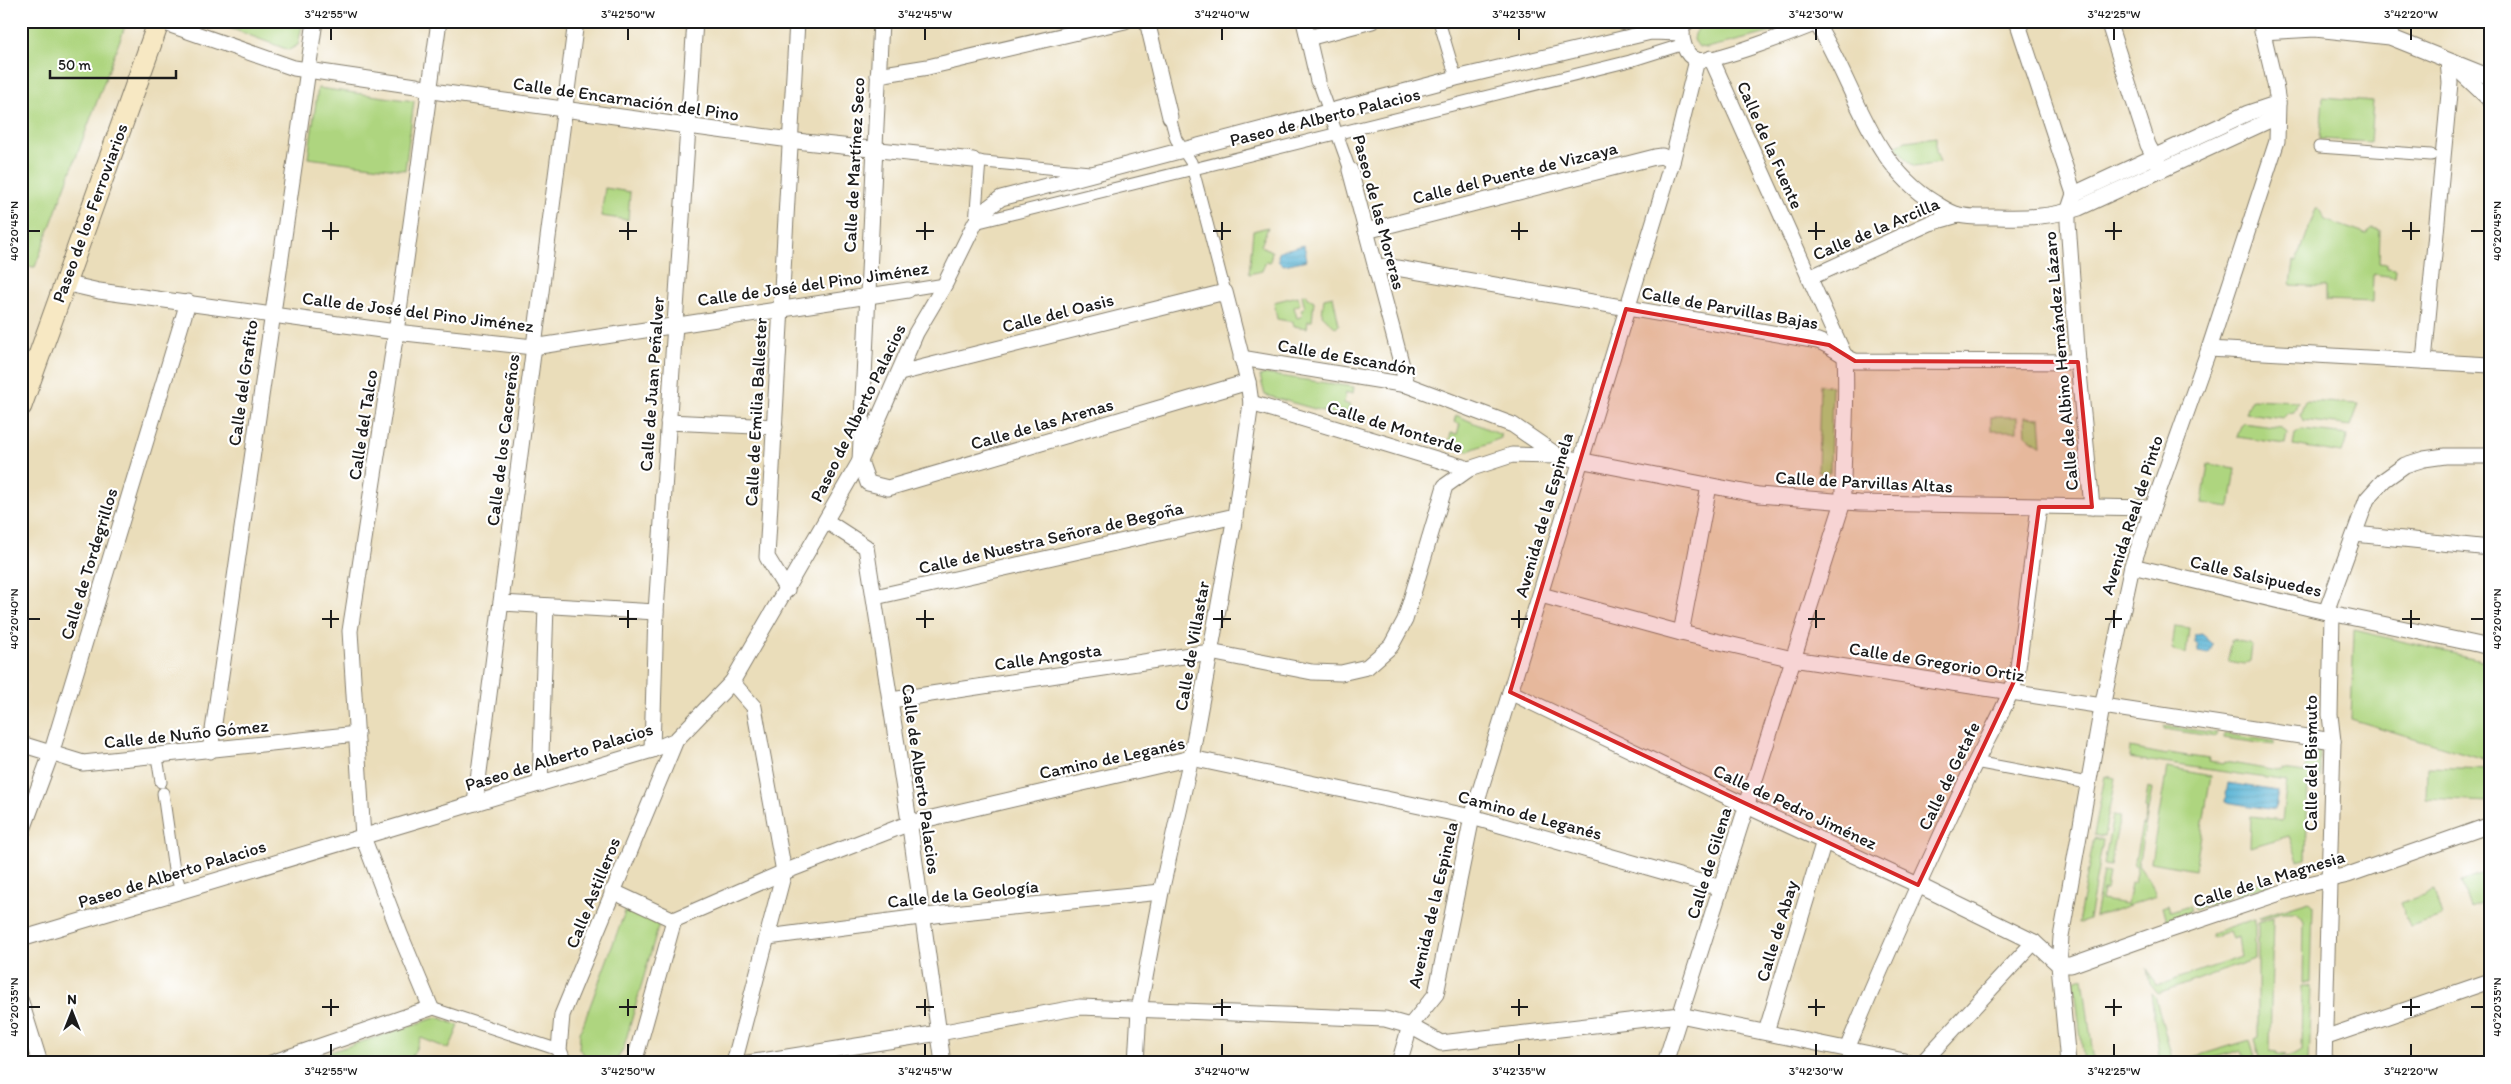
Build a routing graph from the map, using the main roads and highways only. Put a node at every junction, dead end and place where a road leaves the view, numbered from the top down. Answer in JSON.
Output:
{"nodes":[{"id":1,"x":159,"y":21,"type":"edge"},
{"id":2,"x":21,"y":406,"type":"edge"}],
"edges":[{"from":1,"to":2,"type":"main road","name":"Paseo de los Ferroviarios"}]}
